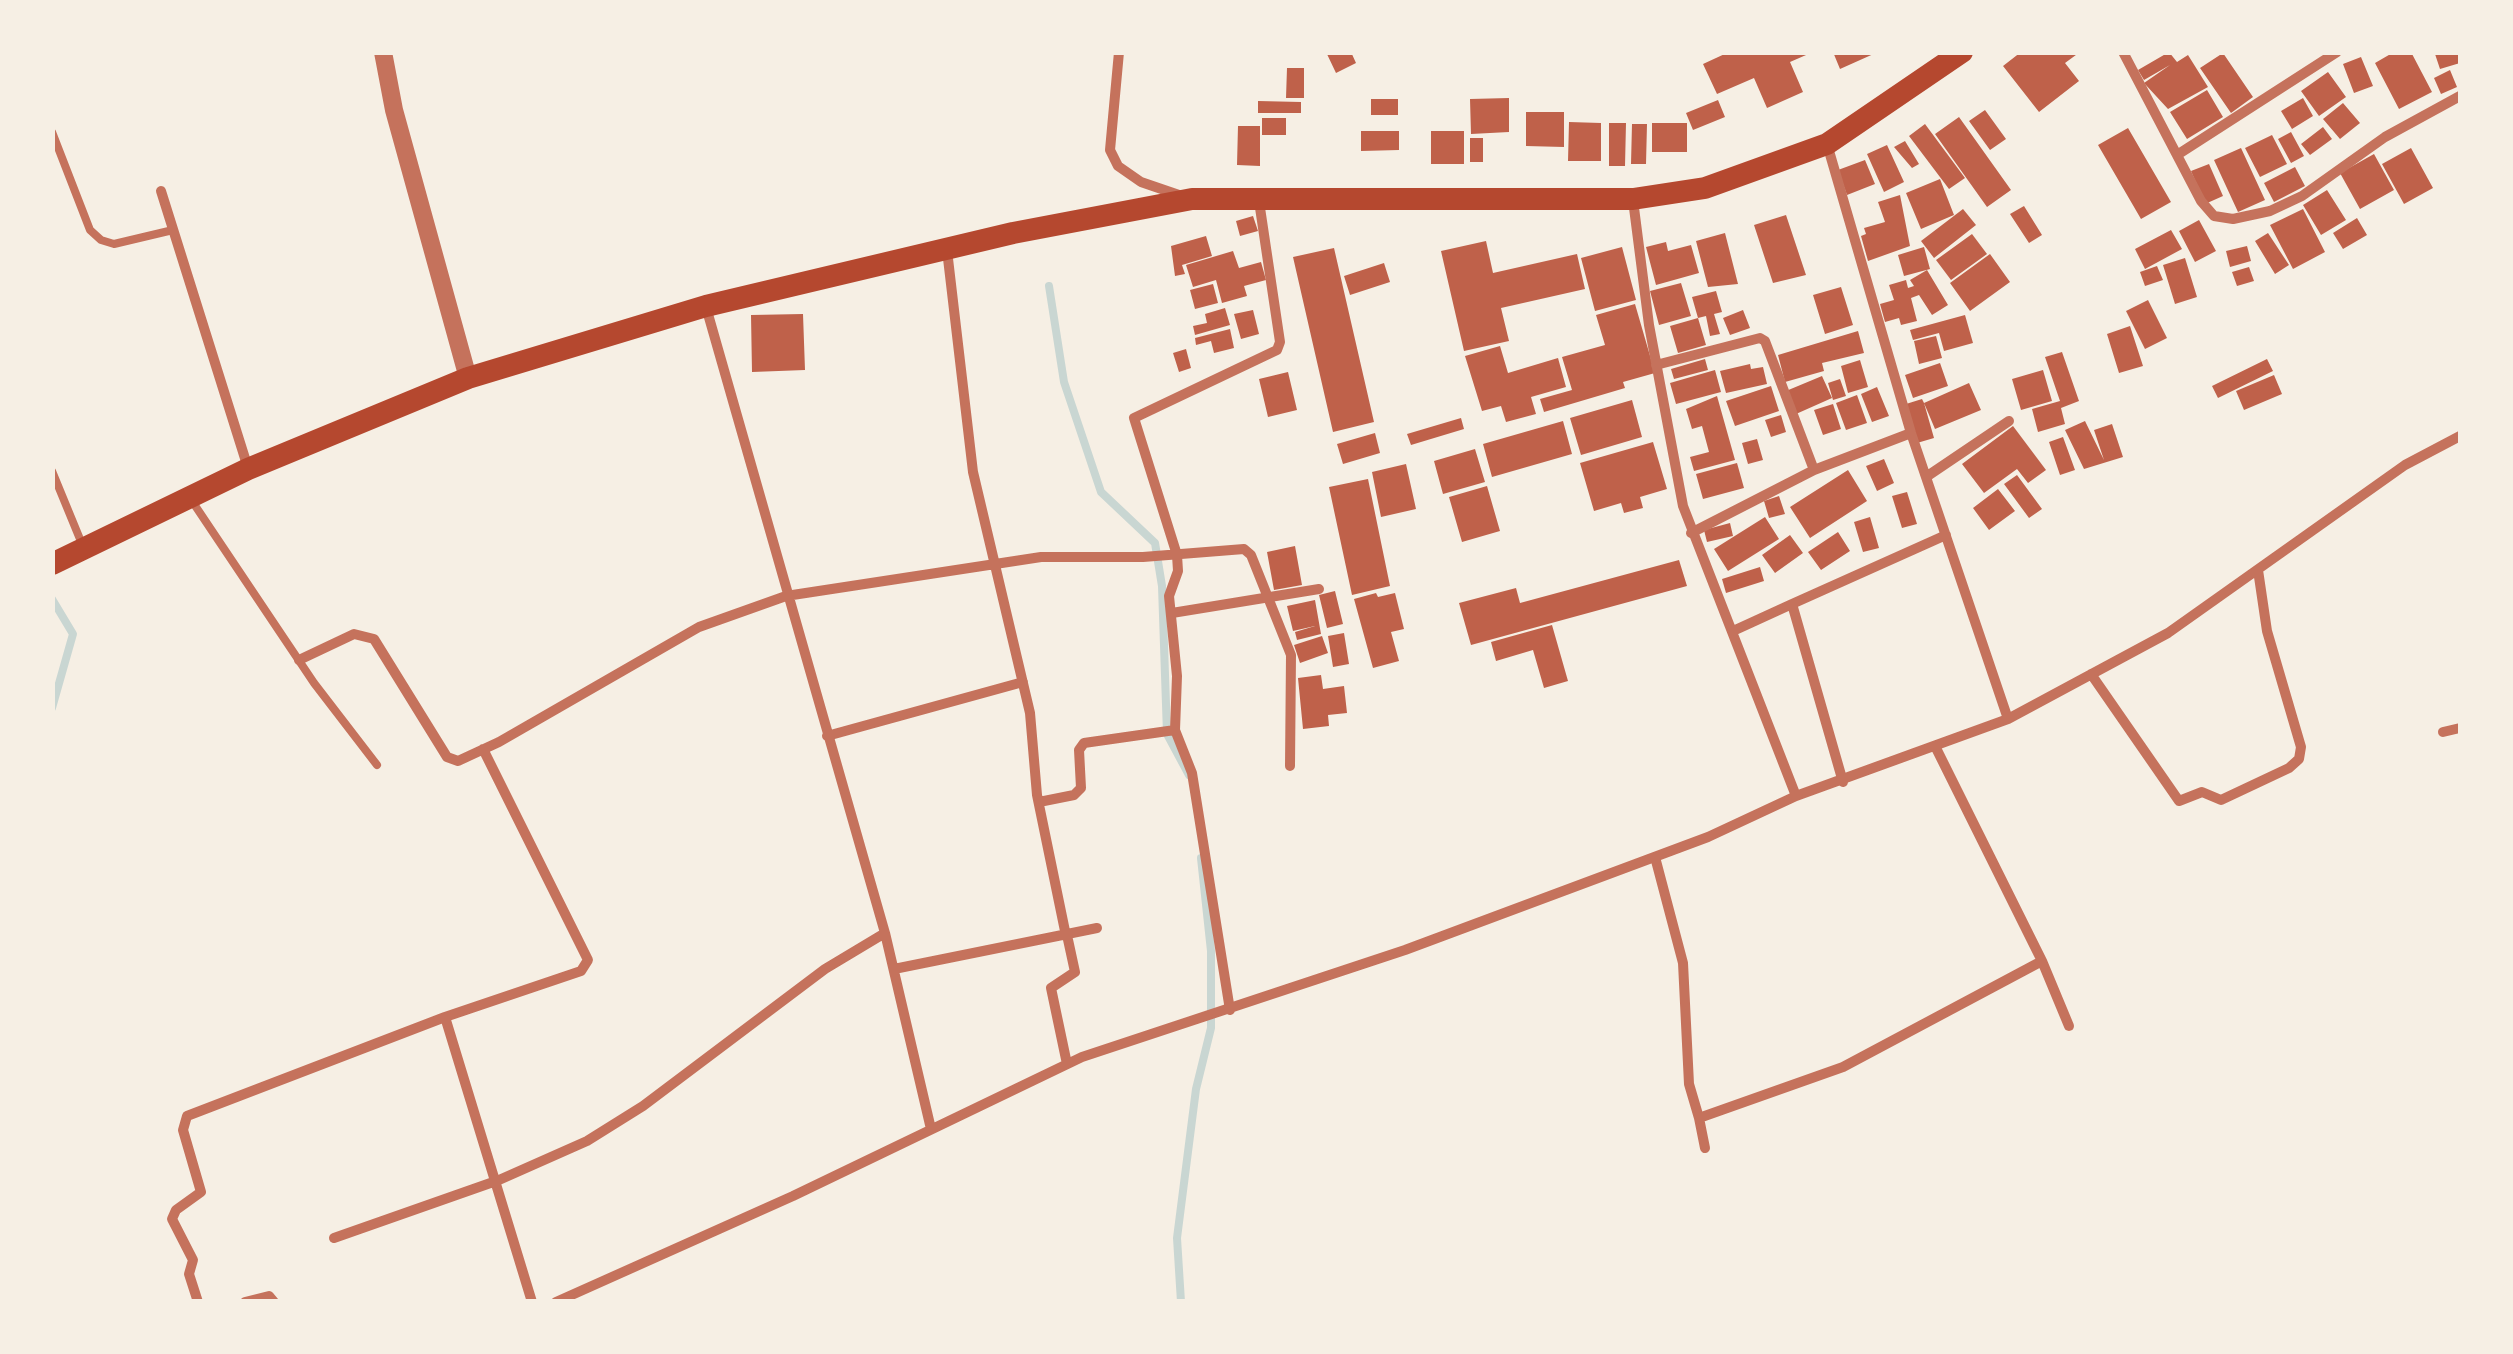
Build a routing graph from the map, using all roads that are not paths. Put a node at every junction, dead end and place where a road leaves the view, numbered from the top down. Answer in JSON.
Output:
{"nodes":[{"id":1,"x":383,"y":52,"type":"edge"},
{"id":2,"x":1119,"y":52,"type":"edge"},
{"id":3,"x":1962,"y":52,"type":"edge"},
{"id":4,"x":2124,"y":52,"type":"edge"},
{"id":5,"x":2338,"y":52,"type":"edge"},
{"id":6,"x":2460,"y":96,"type":"edge"},
{"id":7,"x":52,"y":132,"type":"edge"},
{"id":8,"x":1828,"y":144,"type":"junction"},
{"id":9,"x":2177,"y":155,"type":"junction"},
{"id":10,"x":161,"y":191,"type":"dead end"},
{"id":11,"x":1258,"y":196,"type":"junction"},
{"id":12,"x":1192,"y":199,"type":"junction"},
{"id":13,"x":1633,"y":199,"type":"junction"},
{"id":14,"x":173,"y":230,"type":"junction"},
{"id":15,"x":946,"y":249,"type":"junction"},
{"id":16,"x":706,"y":306,"type":"junction"},
{"id":17,"x":1656,"y":365,"type":"junction"},
{"id":18,"x":468,"y":378,"type":"junction"},
{"id":19,"x":2008,"y":421,"type":"dead end"},
{"id":20,"x":1911,"y":432,"type":"junction"},
{"id":21,"x":2460,"y":436,"type":"edge"},
{"id":22,"x":248,"y":469,"type":"junction"},
{"id":23,"x":1814,"y":470,"type":"junction"},
{"id":24,"x":52,"y":471,"type":"edge"},
{"id":25,"x":1926,"y":477,"type":"junction"},
{"id":26,"x":190,"y":497,"type":"junction"},
{"id":27,"x":1692,"y":532,"type":"junction"},
{"id":28,"x":1946,"y":536,"type":"junction"},
{"id":29,"x":84,"y":548,"type":"junction"},
{"id":30,"x":1177,"y":555,"type":"junction"},
{"id":31,"x":994,"y":562,"type":"junction"},
{"id":32,"x":54,"y":563,"type":"edge"},
{"id":33,"x":2258,"y":570,"type":"junction"},
{"id":34,"x":1320,"y":589,"type":"dead end"},
{"id":35,"x":786,"y":596,"type":"junction"},
{"id":36,"x":1268,"y":600,"type":"junction"},
{"id":37,"x":1792,"y":604,"type":"junction"},
{"id":38,"x":1172,"y":613,"type":"junction"},
{"id":39,"x":1733,"y":631,"type":"junction"},
{"id":40,"x":299,"y":660,"type":"junction"},
{"id":41,"x":2091,"y":674,"type":"junction"},
{"id":42,"x":1023,"y":682,"type":"junction"},
{"id":43,"x":2008,"y":719,"type":"junction"},
{"id":44,"x":2460,"y":728,"type":"edge"},
{"id":45,"x":1175,"y":730,"type":"junction"},
{"id":46,"x":2443,"y":732,"type":"dead end"},
{"id":47,"x":827,"y":736,"type":"junction"},
{"id":48,"x":1935,"y":746,"type":"junction"},
{"id":49,"x":483,"y":749,"type":"junction"},
{"id":50,"x":376,"y":765,"type":"dead end"},
{"id":51,"x":1290,"y":766,"type":"dead end"},
{"id":52,"x":1843,"y":782,"type":"junction"},
{"id":53,"x":1796,"y":796,"type":"junction"},
{"id":54,"x":1039,"y":802,"type":"junction"},
{"id":55,"x":1655,"y":857,"type":"junction"},
{"id":56,"x":1097,"y":928,"type":"dead end"},
{"id":57,"x":1066,"y":933,"type":"junction"},
{"id":58,"x":885,"y":934,"type":"junction"},
{"id":59,"x":2042,"y":962,"type":"junction"},
{"id":60,"x":894,"y":969,"type":"junction"},
{"id":61,"x":1230,"y":1010,"type":"junction"},
{"id":62,"x":445,"y":1017,"type":"junction"},
{"id":63,"x":2070,"y":1026,"type":"dead end"},
{"id":64,"x":1067,"y":1064,"type":"junction"},
{"id":65,"x":1700,"y":1118,"type":"junction"},
{"id":66,"x":931,"y":1130,"type":"junction"},
{"id":67,"x":1705,"y":1148,"type":"dead end"},
{"id":68,"x":498,"y":1180,"type":"junction"},
{"id":69,"x":334,"y":1238,"type":"dead end"},
{"id":70,"x":198,"y":1302,"type":"edge"},
{"id":71,"x":245,"y":1302,"type":"edge"},
{"id":72,"x":274,"y":1302,"type":"edge"},
{"id":73,"x":532,"y":1302,"type":"edge"},
{"id":74,"x":556,"y":1302,"type":"edge"}],
"edges":[{"from":1,"to":18,"type":"street"},
{"from":2,"to":12,"type":"street"},
{"from":3,"to":8,"type":"main road"},
{"from":4,"to":9,"type":"street"},
{"from":5,"to":9,"type":"street"},
{"from":6,"to":9,"type":"street"},
{"from":7,"to":14,"type":"lane"},
{"from":8,"to":13,"type":"main road"},
{"from":8,"to":20,"type":"street"},
{"from":10,"to":14,"type":"street"},
{"from":11,"to":12,"type":"main road"},
{"from":11,"to":13,"type":"main road"},
{"from":11,"to":30,"type":"street"},
{"from":12,"to":15,"type":"main road"},
{"from":13,"to":17,"type":"street"},
{"from":14,"to":22,"type":"street"},
{"from":15,"to":16,"type":"main road"},
{"from":15,"to":31,"type":"street"},
{"from":16,"to":18,"type":"main road"},
{"from":16,"to":35,"type":"street"},
{"from":17,"to":23,"type":"street"},
{"from":17,"to":27,"type":"street"},
{"from":18,"to":22,"type":"main road"},
{"from":19,"to":25,"type":"street"},
{"from":20,"to":23,"type":"street"},
{"from":20,"to":25,"type":"street"},
{"from":21,"to":33,"type":"street"},
{"from":22,"to":26,"type":"main road"},
{"from":23,"to":27,"type":"street"},
{"from":24,"to":29,"type":"lane"},
{"from":25,"to":28,"type":"street"},
{"from":26,"to":29,"type":"main road"},
{"from":26,"to":40,"type":"lane"},
{"from":27,"to":39,"type":"street"},
{"from":28,"to":37,"type":"street"},
{"from":28,"to":43,"type":"street"},
{"from":29,"to":32,"type":"main road"},
{"from":30,"to":31,"type":"street"},
{"from":30,"to":36,"type":"street"},
{"from":30,"to":38,"type":"street"},
{"from":31,"to":35,"type":"street"},
{"from":31,"to":42,"type":"street"},
{"from":33,"to":41,"type":"street"},
{"from":33,"to":41,"type":"street"},
{"from":34,"to":36,"type":"street"},
{"from":35,"to":47,"type":"street"},
{"from":35,"to":49,"type":"street"},
{"from":36,"to":38,"type":"street"},
{"from":36,"to":51,"type":"street"},
{"from":37,"to":39,"type":"street"},
{"from":37,"to":52,"type":"street"},
{"from":38,"to":45,"type":"street"},
{"from":39,"to":53,"type":"street"},
{"from":40,"to":49,"type":"street"},
{"from":40,"to":50,"type":"lane"},
{"from":41,"to":43,"type":"street"},
{"from":42,"to":47,"type":"street"},
{"from":42,"to":54,"type":"street"},
{"from":43,"to":48,"type":"street"},
{"from":44,"to":46,"type":"street"},
{"from":45,"to":54,"type":"street"},
{"from":45,"to":61,"type":"street"},
{"from":47,"to":58,"type":"street"},
{"from":48,"to":52,"type":"street"},
{"from":48,"to":59,"type":"street"},
{"from":49,"to":62,"type":"street"},
{"from":52,"to":53,"type":"street"},
{"from":53,"to":55,"type":"street"},
{"from":54,"to":57,"type":"street"},
{"from":55,"to":61,"type":"street"},
{"from":55,"to":65,"type":"street"},
{"from":56,"to":57,"type":"street"},
{"from":57,"to":60,"type":"street"},
{"from":57,"to":64,"type":"street"},
{"from":58,"to":60,"type":"street"},
{"from":58,"to":68,"type":"street"},
{"from":59,"to":63,"type":"street"},
{"from":59,"to":65,"type":"street"},
{"from":60,"to":66,"type":"street"},
{"from":61,"to":64,"type":"street"},
{"from":62,"to":68,"type":"street"},
{"from":62,"to":70,"type":"street"},
{"from":64,"to":66,"type":"street"},
{"from":65,"to":67,"type":"street"},
{"from":66,"to":74,"type":"street"},
{"from":68,"to":69,"type":"street"},
{"from":68,"to":73,"type":"street"},
{"from":71,"to":72,"type":"street"}]}
